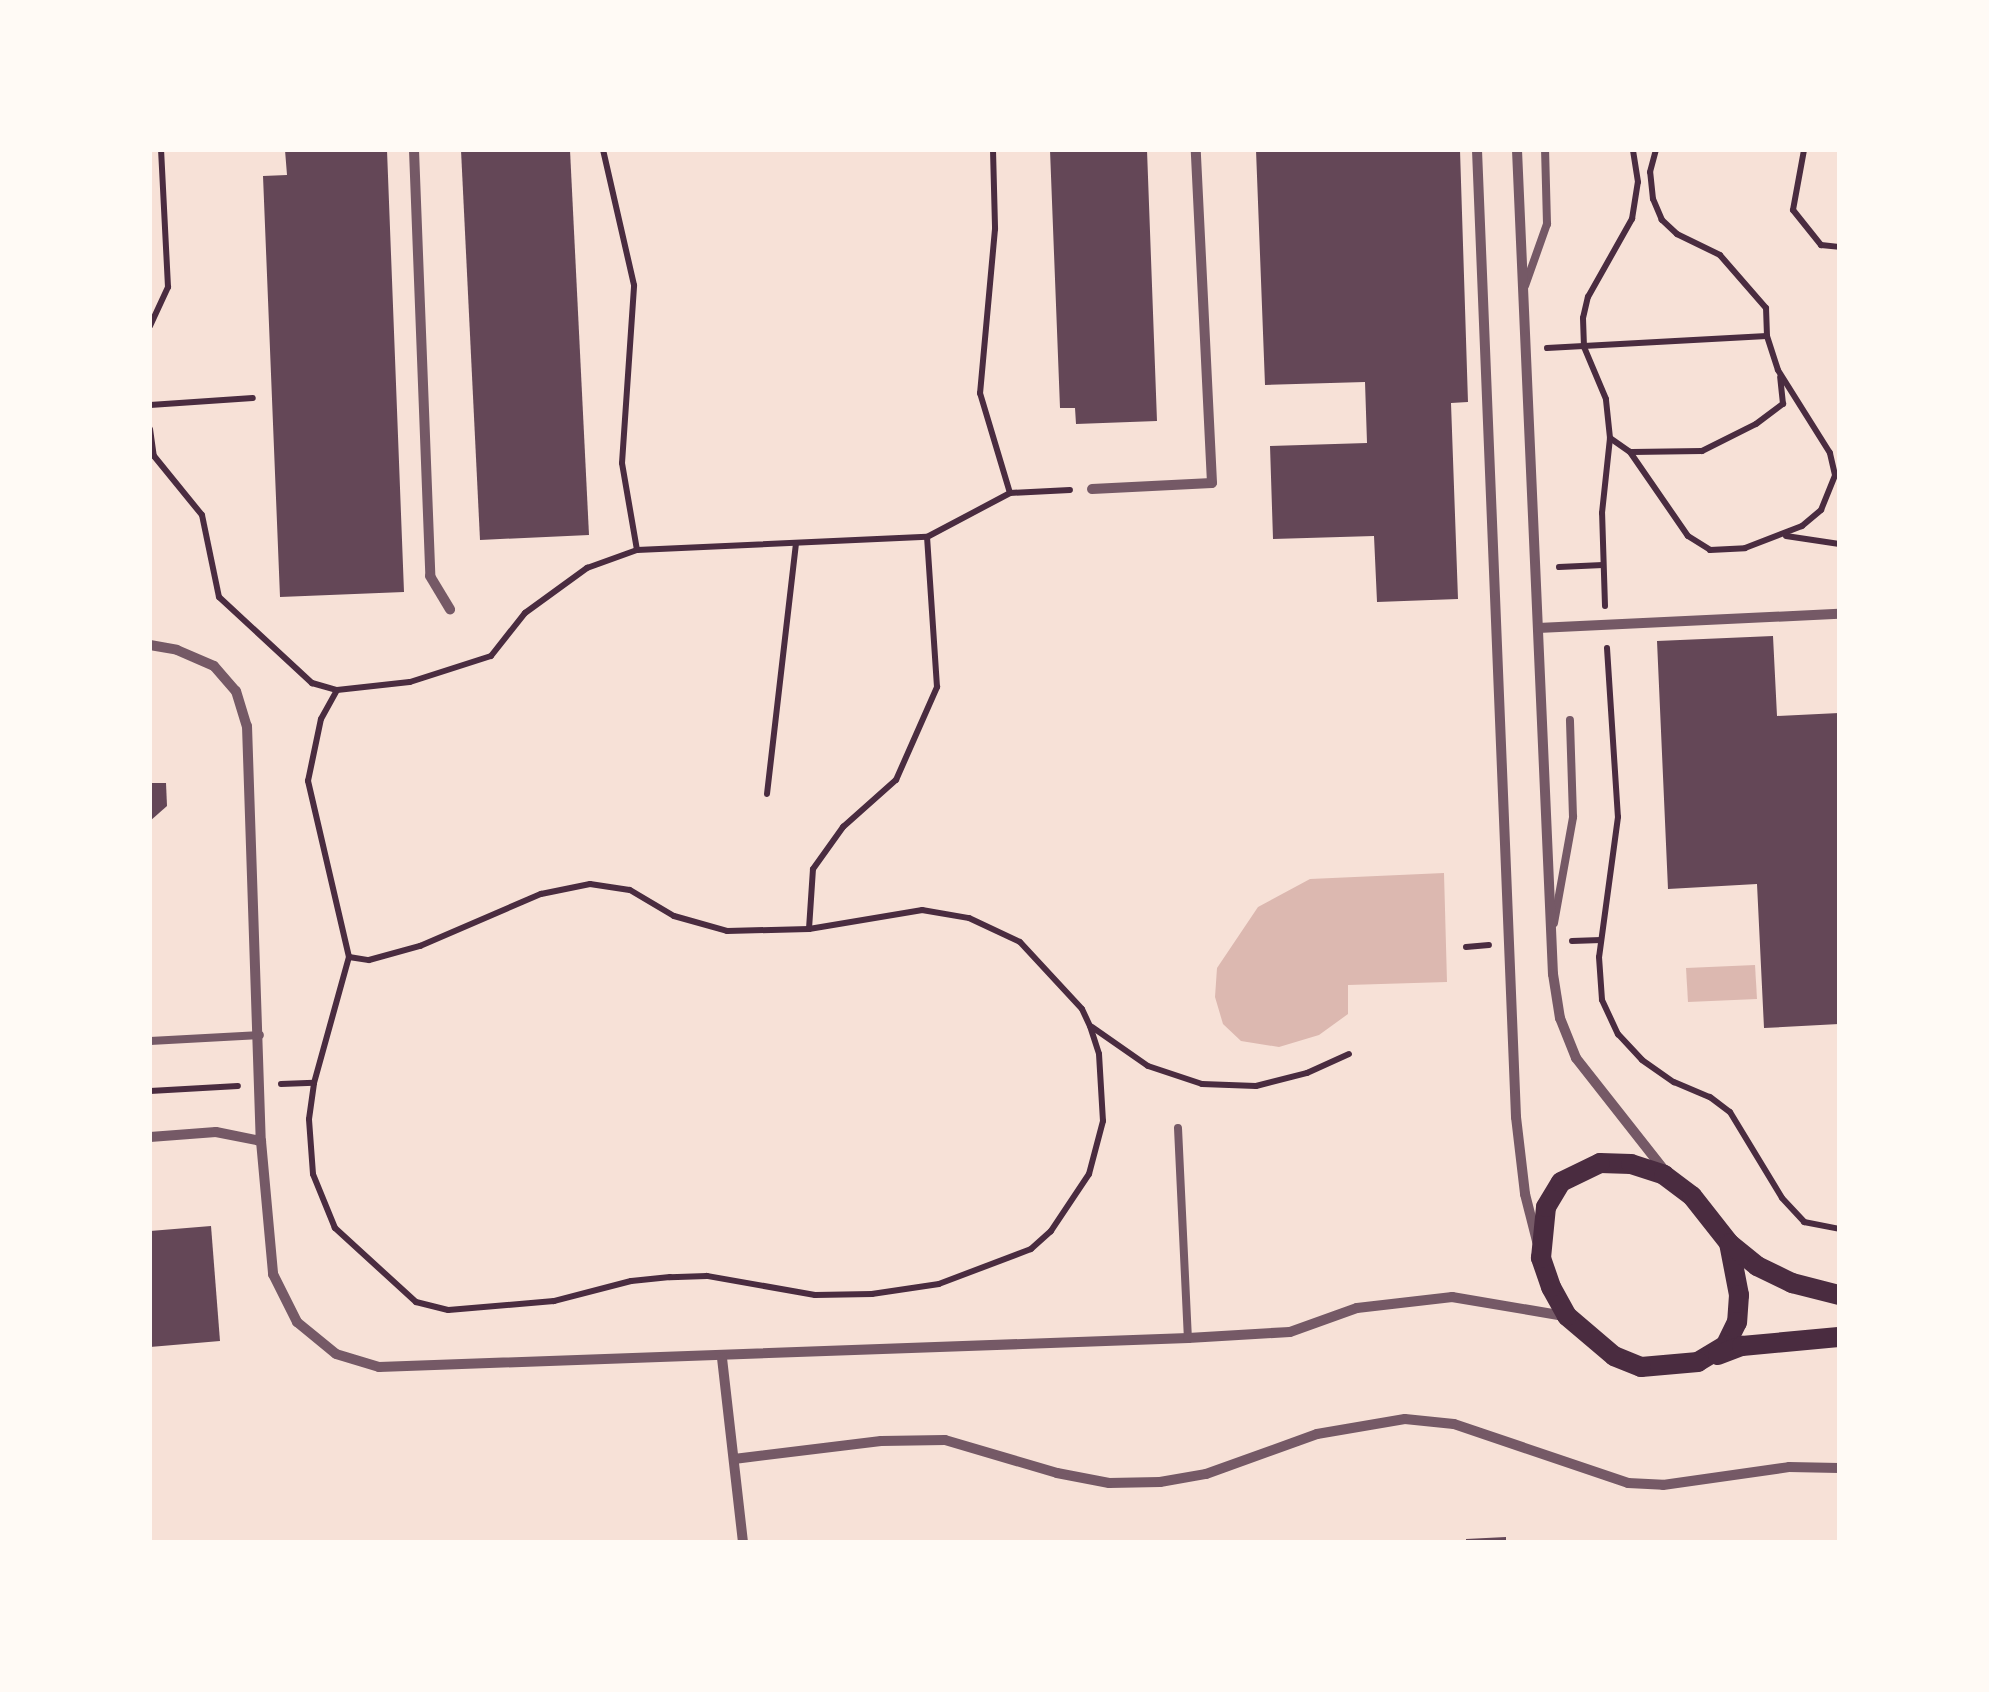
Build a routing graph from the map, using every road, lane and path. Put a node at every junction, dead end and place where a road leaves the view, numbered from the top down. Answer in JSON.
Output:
{"nodes":[{"id":1,"x":161,"y":150,"type":"edge"},
{"id":2,"x":414,"y":150,"type":"edge"},
{"id":3,"x":603,"y":150,"type":"edge"},
{"id":4,"x":993,"y":150,"type":"edge"},
{"id":5,"x":1196,"y":150,"type":"edge"},
{"id":6,"x":1477,"y":150,"type":"edge"},
{"id":7,"x":1517,"y":150,"type":"edge"},
{"id":8,"x":1545,"y":150,"type":"edge"},
{"id":9,"x":1634,"y":150,"type":"edge"},
{"id":10,"x":1656,"y":150,"type":"edge"},
{"id":11,"x":1804,"y":150,"type":"edge"},
{"id":12,"x":1839,"y":247,"type":"edge"},
{"id":13,"x":1523,"y":292,"type":"junction"},
{"id":14,"x":150,"y":326,"type":"edge"},
{"id":15,"x":1767,"y":336,"type":"junction"},
{"id":16,"x":1584,"y":346,"type":"junction"},
{"id":17,"x":1525,"y":349,"type":"junction"},
{"id":18,"x":1778,"y":370,"type":"junction"},
{"id":19,"x":253,"y":398,"type":"dead end"},
{"id":20,"x":150,"y":405,"type":"edge"},
{"id":21,"x":150,"y":428,"type":"edge"},
{"id":22,"x":1610,"y":438,"type":"junction"},
{"id":23,"x":1630,"y":452,"type":"junction"},
{"id":24,"x":1092,"y":488,"type":"joint"},
{"id":25,"x":1010,"y":493,"type":"junction"},
{"id":26,"x":927,"y":537,"type":"junction"},
{"id":27,"x":1767,"y":538,"type":"junction"},
{"id":28,"x":796,"y":544,"type":"junction"},
{"id":29,"x":1839,"y":544,"type":"edge"},
{"id":30,"x":638,"y":550,"type":"junction"},
{"id":31,"x":1603,"y":565,"type":"junction"},
{"id":32,"x":1535,"y":568,"type":"junction"},
{"id":33,"x":450,"y":610,"type":"dead end"},
{"id":34,"x":1839,"y":614,"type":"edge"},
{"id":35,"x":1606,"y":624,"type":"junction"},
{"id":36,"x":1538,"y":628,"type":"junction"},
{"id":37,"x":150,"y":645,"type":"edge"},
{"id":38,"x":336,"y":690,"type":"junction"},
{"id":39,"x":1570,"y":720,"type":"dead end"},
{"id":40,"x":767,"y":794,"type":"dead end"},
{"id":41,"x":810,"y":930,"type":"junction"},
{"id":42,"x":1552,"y":942,"type":"junction"},
{"id":43,"x":350,"y":958,"type":"junction"},
{"id":44,"x":1090,"y":1026,"type":"junction"},
{"id":45,"x":260,"y":1035,"type":"junction"},
{"id":46,"x":150,"y":1041,"type":"edge"},
{"id":47,"x":1349,"y":1054,"type":"dead end"},
{"id":48,"x":1178,"y":1128,"type":"dead end"},
{"id":49,"x":150,"y":1137,"type":"edge"},
{"id":50,"x":261,"y":1141,"type":"junction"},
{"id":51,"x":1678,"y":1186,"type":"junction"},
{"id":52,"x":1839,"y":1229,"type":"edge"},
{"id":53,"x":1729,"y":1243,"type":"junction"},
{"id":54,"x":1541,"y":1258,"type":"junction"},
{"id":55,"x":1839,"y":1295,"type":"edge"},
{"id":56,"x":1567,"y":1316,"type":"junction"},
{"id":57,"x":1839,"y":1337,"type":"edge"},
{"id":58,"x":1188,"y":1338,"type":"junction"},
{"id":59,"x":722,"y":1358,"type":"junction"},
{"id":60,"x":1698,"y":1362,"type":"junction"},
{"id":61,"x":734,"y":1459,"type":"junction"},
{"id":62,"x":1839,"y":1468,"type":"edge"},
{"id":63,"x":744,"y":1542,"type":"edge"}],
"edges":[{"from":1,"to":14,"type":"path"},
{"from":2,"to":33,"type":"street"},
{"from":3,"to":30,"type":"path"},
{"from":4,"to":25,"type":"path"},
{"from":5,"to":24,"type":"street"},
{"from":6,"to":54,"type":"street"},
{"from":7,"to":13,"type":"street"},
{"from":8,"to":13,"type":"lane"},
{"from":9,"to":16,"type":"path"},
{"from":10,"to":15,"type":"path"},
{"from":11,"to":12,"type":"path"},
{"from":13,"to":17,"type":"street"},
{"from":15,"to":16,"type":"path"},
{"from":15,"to":18,"type":"path"},
{"from":16,"to":17,"type":"path"},
{"from":16,"to":22,"type":"path"},
{"from":17,"to":32,"type":"street"},
{"from":18,"to":23,"type":"path"},
{"from":18,"to":27,"type":"path"},
{"from":19,"to":20,"type":"path"},
{"from":21,"to":38,"type":"path"},
{"from":22,"to":23,"type":"path"},
{"from":22,"to":31,"type":"path"},
{"from":23,"to":27,"type":"path"},
{"from":24,"to":25,"type":"path"},
{"from":25,"to":26,"type":"path"},
{"from":26,"to":28,"type":"path"},
{"from":26,"to":41,"type":"path"},
{"from":27,"to":29,"type":"path"},
{"from":28,"to":30,"type":"path"},
{"from":28,"to":40,"type":"path"},
{"from":30,"to":38,"type":"path"},
{"from":31,"to":32,"type":"path"},
{"from":31,"to":35,"type":"path"},
{"from":32,"to":36,"type":"street"},
{"from":34,"to":35,"type":"street"},
{"from":35,"to":36,"type":"street"},
{"from":35,"to":52,"type":"path"},
{"from":36,"to":42,"type":"street"},
{"from":37,"to":45,"type":"street"},
{"from":38,"to":43,"type":"path"},
{"from":39,"to":42,"type":"lane"},
{"from":41,"to":43,"type":"path"},
{"from":41,"to":44,"type":"path"},
{"from":42,"to":51,"type":"street"},
{"from":43,"to":44,"type":"path"},
{"from":44,"to":47,"type":"path"},
{"from":45,"to":46,"type":"lane"},
{"from":45,"to":50,"type":"street"},
{"from":48,"to":58,"type":"lane"},
{"from":49,"to":50,"type":"street"},
{"from":50,"to":59,"type":"street"},
{"from":51,"to":53,"type":"main road"},
{"from":51,"to":54,"type":"main road"},
{"from":53,"to":55,"type":"main road"},
{"from":53,"to":60,"type":"main road"},
{"from":54,"to":56,"type":"main road"},
{"from":56,"to":58,"type":"street"},
{"from":56,"to":60,"type":"main road"},
{"from":57,"to":60,"type":"main road"},
{"from":58,"to":59,"type":"street"},
{"from":59,"to":61,"type":"street"},
{"from":61,"to":62,"type":"street"},
{"from":61,"to":63,"type":"street"}]}
